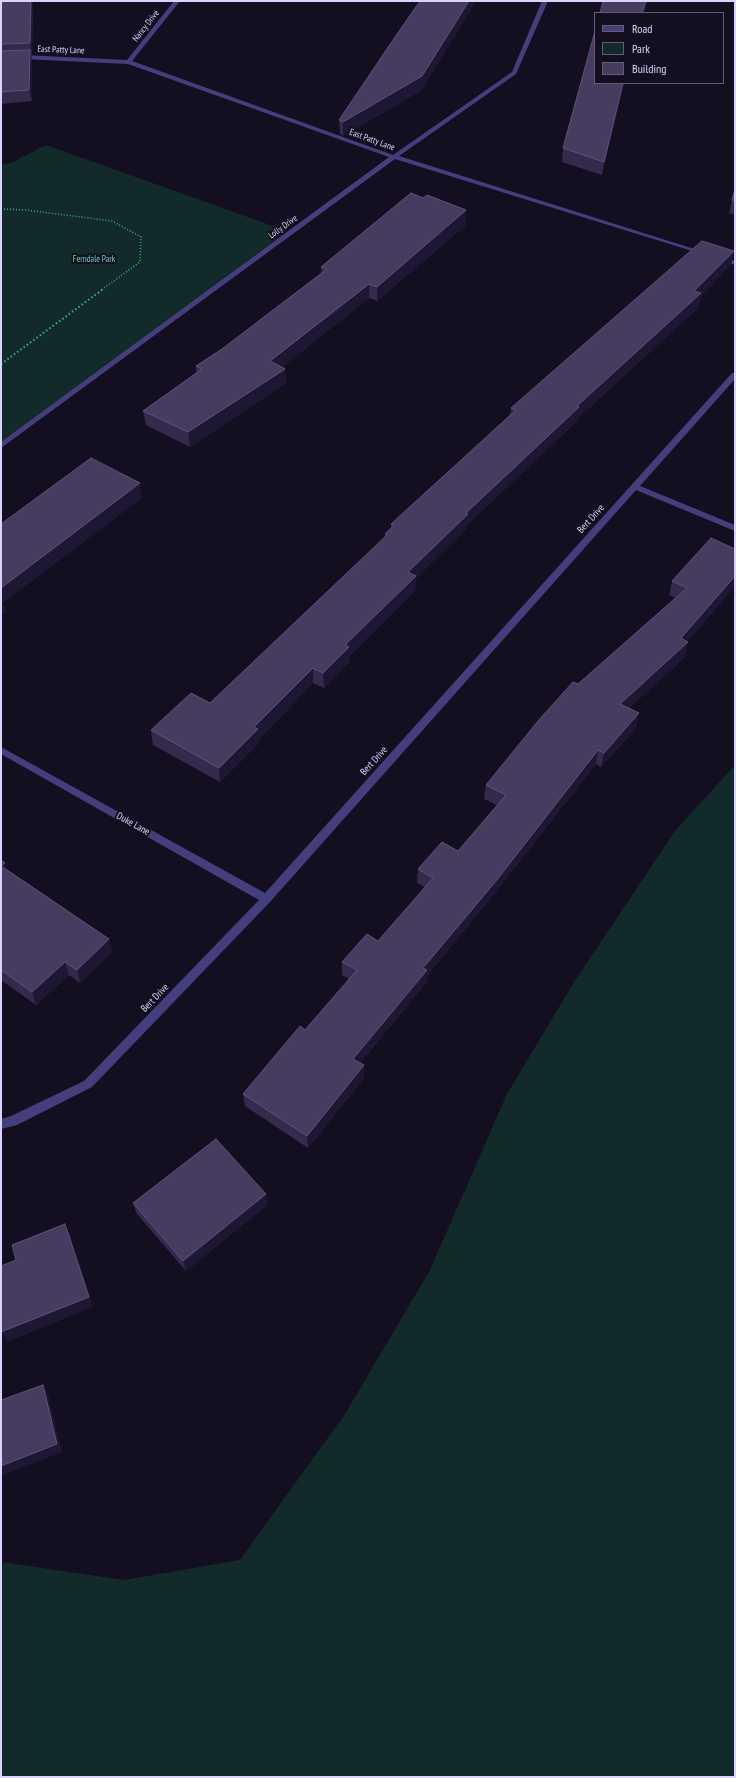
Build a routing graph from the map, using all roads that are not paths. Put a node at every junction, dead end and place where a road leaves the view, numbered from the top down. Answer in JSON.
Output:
{"nodes":[{"id":1,"x":177,"y":1,"type":"edge"},
{"id":2,"x":545,"y":1,"type":"edge"},
{"id":3,"x":1,"y":59,"type":"edge"},
{"id":4,"x":129,"y":62,"type":"junction"},
{"id":5,"x":394,"y":157,"type":"junction"},
{"id":6,"x":735,"y":263,"type":"edge"},
{"id":7,"x":735,"y":375,"type":"edge"},
{"id":8,"x":1,"y":446,"type":"edge"},
{"id":9,"x":635,"y":486,"type":"junction"},
{"id":10,"x":735,"y":528,"type":"edge"},
{"id":11,"x":1,"y":750,"type":"edge"},
{"id":12,"x":266,"y":898,"type":"junction"},
{"id":13,"x":1,"y":1124,"type":"edge"}],
"edges":[{"from":1,"to":4,"type":"street","name":"Nancy Drive"},
{"from":2,"to":5,"type":"street","name":"Lolly Drive"},
{"from":3,"to":4,"type":"street","name":"East Patty Lane"},
{"from":4,"to":5,"type":"street","name":"East Patty Lane"},
{"from":5,"to":6,"type":"street","name":"East Patty Lane"},
{"from":5,"to":8,"type":"street","name":"Lolly Drive"},
{"from":7,"to":9,"type":"street","name":"Bert Drive"},
{"from":9,"to":10,"type":"street"},
{"from":9,"to":12,"type":"street","name":"Bert Drive"},
{"from":11,"to":12,"type":"street","name":"Duke Lane"},
{"from":12,"to":13,"type":"street","name":"Bert Drive"}]}
